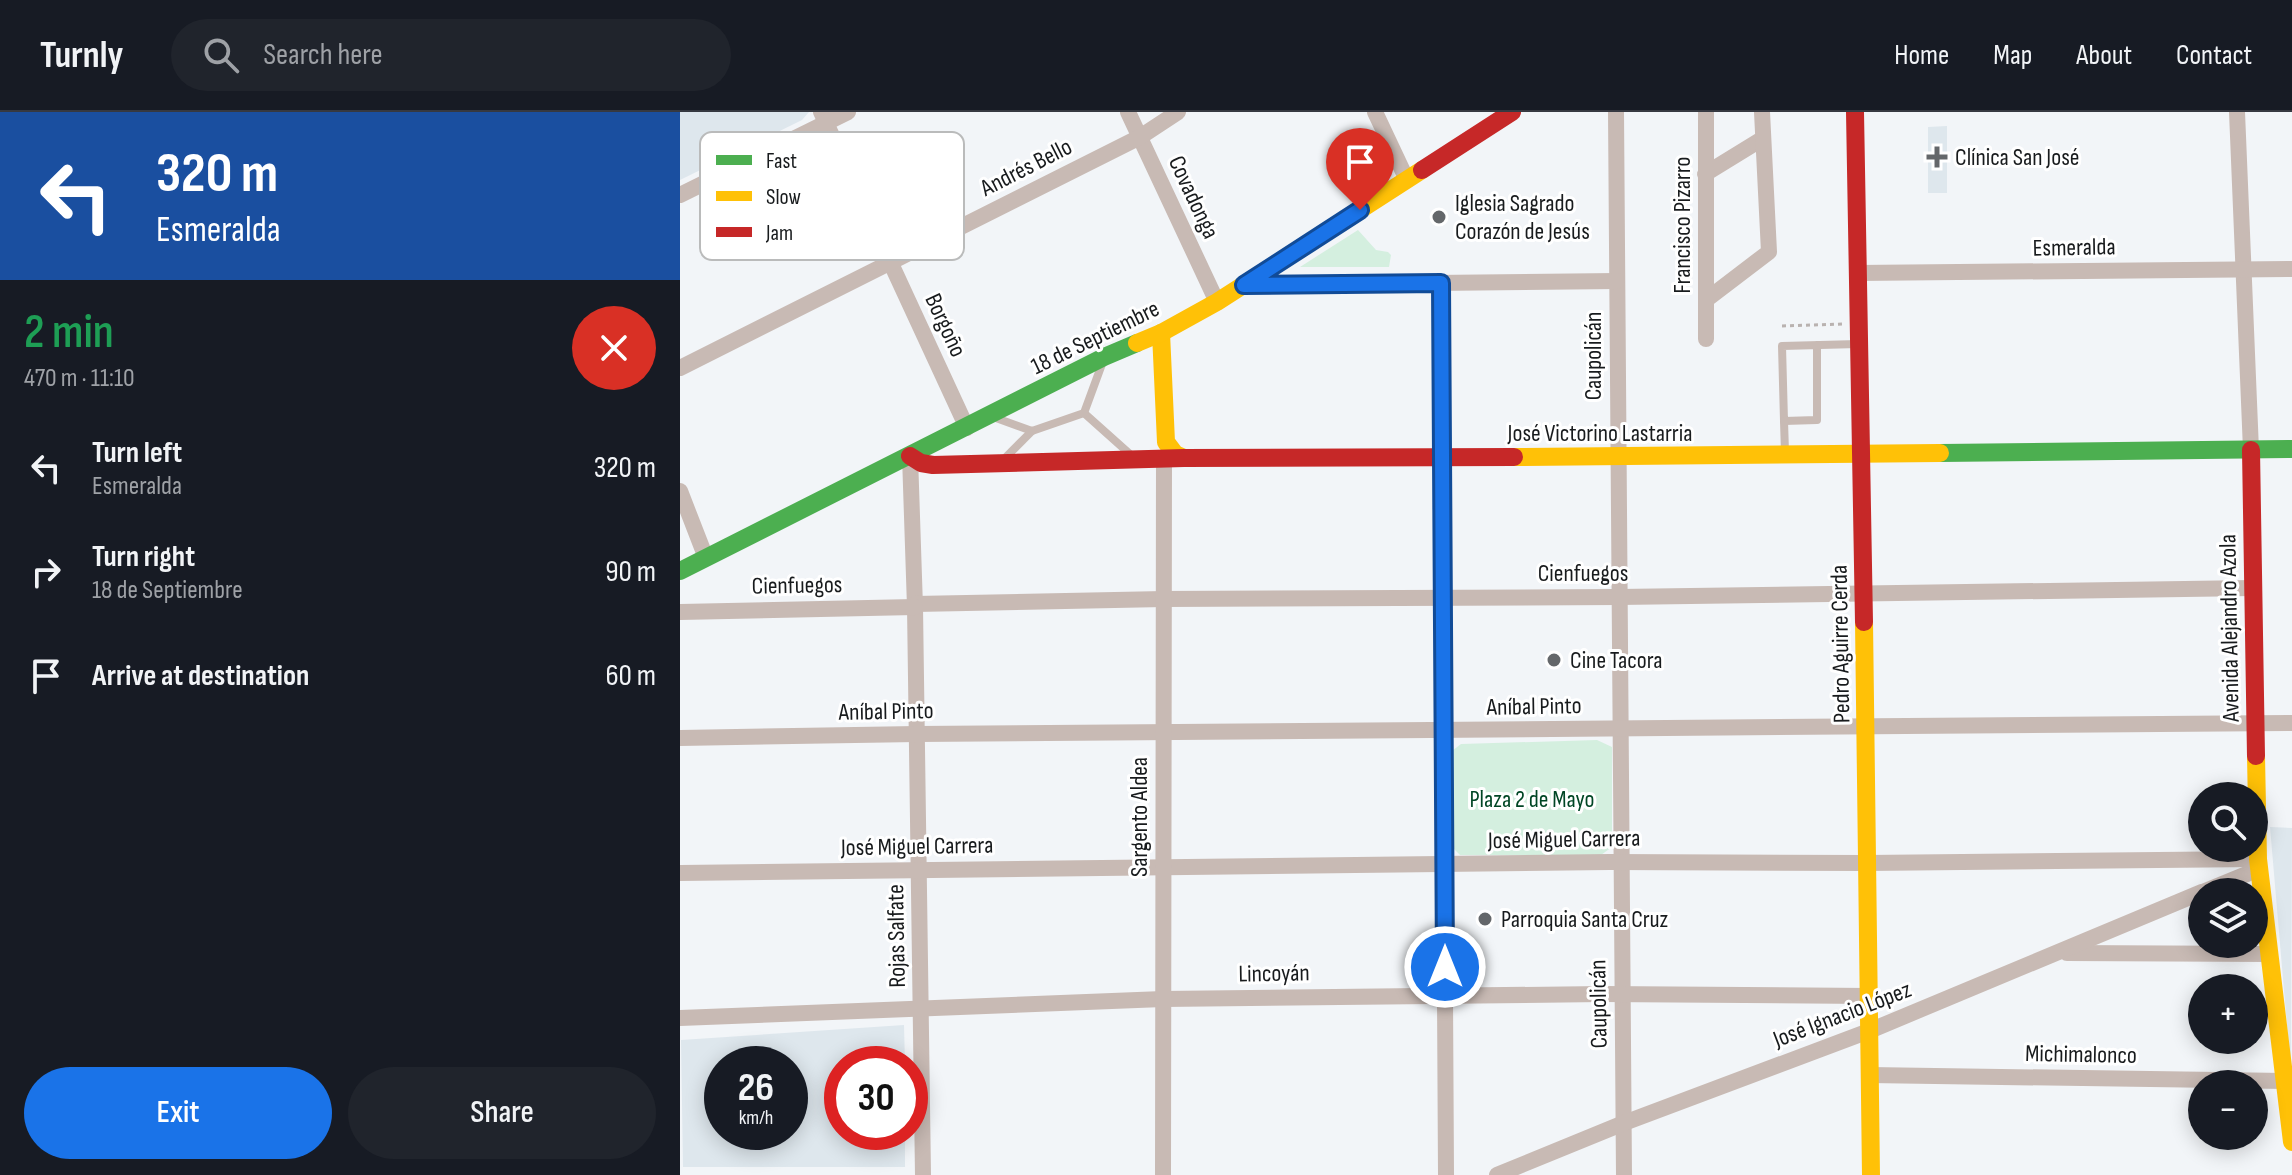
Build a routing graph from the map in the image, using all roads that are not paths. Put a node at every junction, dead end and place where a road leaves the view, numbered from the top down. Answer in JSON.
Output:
{"nodes":[{"id":1,"x":848,"y":112,"type":"edge"},
{"id":2,"x":1128,"y":112,"type":"edge"},
{"id":3,"x":1178,"y":112,"type":"edge"},
{"id":4,"x":1375,"y":112,"type":"edge"},
{"id":5,"x":1512,"y":112,"type":"edge"},
{"id":6,"x":1616,"y":112,"type":"edge"},
{"id":7,"x":1706,"y":112,"type":"edge"},
{"id":8,"x":1762,"y":112,"type":"edge"},
{"id":9,"x":1855,"y":112,"type":"edge"},
{"id":10,"x":2237,"y":112,"type":"edge"},
{"id":11,"x":823,"y":118,"type":"edge"},
{"id":12,"x":797,"y":132,"type":"edge"},
{"id":13,"x":1140,"y":137,"type":"junction"},
{"id":14,"x":1762,"y":139,"type":"junction"},
{"id":15,"x":1705,"y":174,"type":"junction"},
{"id":16,"x":1407,"y":180,"type":"junction"},
{"id":17,"x":700,"y":184,"type":"edge"},
{"id":18,"x":680,"y":195,"type":"edge"},
{"id":19,"x":964,"y":225,"type":"edge"},
{"id":20,"x":894,"y":260,"type":"edge"},
{"id":21,"x":890,"y":262,"type":"junction"},
{"id":22,"x":2244,"y":269,"type":"junction"},
{"id":23,"x":2292,"y":269,"type":"edge"},
{"id":24,"x":1857,"y":273,"type":"junction"},
{"id":25,"x":1617,"y":281,"type":"junction"},
{"id":26,"x":1441,"y":283,"type":"junction"},
{"id":27,"x":1244,"y":285,"type":"junction"},
{"id":28,"x":1706,"y":300,"type":"junction"},
{"id":29,"x":1217,"y":302,"type":"junction"},
{"id":30,"x":1161,"y":333,"type":"junction"},
{"id":31,"x":1706,"y":339,"type":"dead end"},
{"id":32,"x":1859,"y":344,"type":"junction"},
{"id":33,"x":1817,"y":345,"type":"junction"},
{"id":34,"x":1104,"y":357,"type":"junction"},
{"id":35,"x":680,"y":368,"type":"edge"},
{"id":36,"x":1084,"y":413,"type":"junction"},
{"id":37,"x":991,"y":416,"type":"junction"},
{"id":38,"x":1784,"y":421,"type":"junction"},
{"id":39,"x":967,"y":428,"type":"junction"},
{"id":40,"x":1032,"y":431,"type":"junction"},
{"id":41,"x":2292,"y":449,"type":"edge"},
{"id":42,"x":2251,"y":450,"type":"junction"},
{"id":43,"x":1861,"y":454,"type":"junction"},
{"id":44,"x":1785,"y":455,"type":"junction"},
{"id":45,"x":910,"y":456,"type":"junction"},
{"id":46,"x":1618,"y":457,"type":"junction"},
{"id":47,"x":1184,"y":458,"type":"junction"},
{"id":48,"x":1442,"y":458,"type":"junction"},
{"id":49,"x":1136,"y":459,"type":"junction"},
{"id":50,"x":1164,"y":459,"type":"junction"},
{"id":51,"x":999,"y":464,"type":"junction"},
{"id":52,"x":680,"y":491,"type":"edge"},
{"id":53,"x":706,"y":558,"type":"junction"},
{"id":54,"x":680,"y":571,"type":"edge"},
{"id":55,"x":2252,"y":588,"type":"junction"},
{"id":56,"x":1864,"y":594,"type":"junction"},
{"id":57,"x":1619,"y":597,"type":"junction"},
{"id":58,"x":1443,"y":598,"type":"junction"},
{"id":59,"x":1164,"y":599,"type":"junction"},
{"id":60,"x":915,"y":606,"type":"junction"},
{"id":61,"x":680,"y":612,"type":"edge"},
{"id":62,"x":2256,"y":723,"type":"junction"},
{"id":63,"x":2292,"y":723,"type":"edge"},
{"id":64,"x":1865,"y":727,"type":"junction"},
{"id":65,"x":1620,"y":729,"type":"junction"},
{"id":66,"x":1444,"y":731,"type":"junction"},
{"id":67,"x":1164,"y":732,"type":"junction"},
{"id":68,"x":917,"y":734,"type":"junction"},
{"id":69,"x":680,"y":738,"type":"edge"},
{"id":70,"x":1621,"y":862,"type":"junction"},
{"id":71,"x":1867,"y":863,"type":"junction"},
{"id":72,"x":1445,"y":864,"type":"junction"},
{"id":73,"x":2258,"y":864,"type":"junction"},
{"id":74,"x":1163,"y":868,"type":"junction"},
{"id":75,"x":919,"y":870,"type":"junction"},
{"id":76,"x":680,"y":873,"type":"edge"},
{"id":77,"x":2230,"y":878,"type":"edge"},
{"id":78,"x":2188,"y":898,"type":"edge"},
{"id":79,"x":2057,"y":952,"type":"junction"},
{"id":80,"x":2269,"y":954,"type":"junction"},
{"id":81,"x":1622,"y":994,"type":"junction"},
{"id":82,"x":1445,"y":995,"type":"junction"},
{"id":83,"x":1869,"y":996,"type":"junction"},
{"id":84,"x":1163,"y":999,"type":"junction"},
{"id":85,"x":921,"y":1007,"type":"junction"},
{"id":86,"x":680,"y":1018,"type":"edge"},
{"id":87,"x":1869,"y":1031,"type":"junction"},
{"id":88,"x":1869,"y":1075,"type":"junction"},
{"id":89,"x":2288,"y":1080,"type":"edge"},
{"id":90,"x":1624,"y":1123,"type":"junction"},
{"id":91,"x":2292,"y":1142,"type":"edge"},
{"id":92,"x":923,"y":1175,"type":"edge"},
{"id":93,"x":1163,"y":1175,"type":"edge"},
{"id":94,"x":1446,"y":1175,"type":"edge"},
{"id":95,"x":1497,"y":1175,"type":"edge"},
{"id":96,"x":1624,"y":1175,"type":"edge"},
{"id":97,"x":1871,"y":1175,"type":"edge"}],
"edges":[{"from":1,"to":11,"type":"street"},
{"from":2,"to":13,"type":"street","name":"Covadonga"},
{"from":3,"to":13,"type":"street","name":"Andrés Bello"},
{"from":4,"to":16,"type":"street"},
{"from":5,"to":16,"type":"main road","name":"18 de Septiembre"},
{"from":6,"to":25,"type":"street","name":"Caupolicán"},
{"from":7,"to":15,"type":"street","name":"Francisco Pizarro"},
{"from":8,"to":14,"type":"street"},
{"from":9,"to":24,"type":"main road","name":"Pedro Aguirre Cerda"},
{"from":10,"to":22,"type":"street","name":"Avenida Alejandro Azola"},
{"from":11,"to":12,"type":"street"},
{"from":13,"to":19,"type":"street","name":"Andrés Bello"},
{"from":13,"to":29,"type":"street","name":"Covadonga"},
{"from":14,"to":15,"type":"street"},
{"from":14,"to":28,"type":"street"},
{"from":15,"to":28,"type":"street","name":"Francisco Pizarro"},
{"from":16,"to":27,"type":"main road","name":"18 de Septiembre"},
{"from":17,"to":18,"type":"street"},
{"from":20,"to":21,"type":"street","name":"Andrés Bello"},
{"from":21,"to":35,"type":"street","name":"Andrés Bello"},
{"from":21,"to":39,"type":"street","name":"Borgoño"},
{"from":22,"to":23,"type":"street","name":"Esmeralda"},
{"from":22,"to":24,"type":"street","name":"Esmeralda"},
{"from":22,"to":42,"type":"street","name":"Avenida Alejandro Azola"},
{"from":24,"to":32,"type":"main road","name":"Pedro Aguirre Cerda"},
{"from":25,"to":26,"type":"street"},
{"from":25,"to":46,"type":"street","name":"Caupolicán"},
{"from":26,"to":27,"type":"street"},
{"from":26,"to":48,"type":"street"},
{"from":27,"to":29,"type":"main road","name":"18 de Septiembre"},
{"from":28,"to":31,"type":"street","name":"Francisco Pizarro"},
{"from":29,"to":30,"type":"main road","name":"18 de Septiembre"},
{"from":30,"to":34,"type":"main road","name":"18 de Septiembre"},
{"from":30,"to":47,"type":"main road"},
{"from":32,"to":33,"type":"lane"},
{"from":32,"to":43,"type":"main road","name":"Pedro Aguirre Cerda"},
{"from":33,"to":38,"type":"lane"},
{"from":33,"to":38,"type":"lane"},
{"from":34,"to":36,"type":"lane"},
{"from":34,"to":37,"type":"main road","name":"18 de Septiembre"},
{"from":36,"to":40,"type":"lane"},
{"from":36,"to":49,"type":"lane"},
{"from":37,"to":39,"type":"main road","name":"18 de Septiembre"},
{"from":37,"to":40,"type":"lane"},
{"from":38,"to":44,"type":"lane"},
{"from":39,"to":45,"type":"main road","name":"18 de Septiembre"},
{"from":40,"to":51,"type":"lane"},
{"from":41,"to":42,"type":"main road","name":"José Victorino Lastarria"},
{"from":42,"to":43,"type":"main road","name":"José Victorino Lastarria"},
{"from":42,"to":55,"type":"main road","name":"Avenida Alejandro Azola"},
{"from":43,"to":44,"type":"main road","name":"José Victorino Lastarria"},
{"from":43,"to":56,"type":"main road","name":"Pedro Aguirre Cerda"},
{"from":44,"to":46,"type":"main road","name":"José Victorino Lastarria"},
{"from":45,"to":51,"type":"main road","name":"José Victorino Lastarria"},
{"from":45,"to":53,"type":"main road","name":"18 de Septiembre"},
{"from":45,"to":60,"type":"street","name":"Rojas Salfate"},
{"from":46,"to":48,"type":"main road","name":"José Victorino Lastarria"},
{"from":46,"to":57,"type":"street","name":"Caupolicán"},
{"from":47,"to":48,"type":"main road","name":"José Victorino Lastarria"},
{"from":47,"to":50,"type":"main road","name":"José Victorino Lastarria"},
{"from":48,"to":58,"type":"street"},
{"from":49,"to":50,"type":"main road","name":"José Victorino Lastarria"},
{"from":49,"to":51,"type":"main road","name":"José Victorino Lastarria"},
{"from":50,"to":59,"type":"street","name":"Sargento Aldea"},
{"from":52,"to":53,"type":"street"},
{"from":53,"to":54,"type":"main road","name":"18 de Septiembre"},
{"from":55,"to":56,"type":"street","name":"Cienfuegos"},
{"from":55,"to":62,"type":"main road","name":"Avenida Alejandro Azola"},
{"from":56,"to":57,"type":"street","name":"Cienfuegos"},
{"from":56,"to":64,"type":"main road","name":"Pedro Aguirre Cerda"},
{"from":57,"to":58,"type":"street","name":"Cienfuegos"},
{"from":57,"to":65,"type":"street","name":"Caupolicán"},
{"from":58,"to":59,"type":"street","name":"Cienfuegos"},
{"from":58,"to":66,"type":"street"},
{"from":59,"to":60,"type":"street","name":"Cienfuegos"},
{"from":59,"to":67,"type":"street","name":"Sargento Aldea"},
{"from":60,"to":61,"type":"street","name":"Cienfuegos"},
{"from":60,"to":68,"type":"street","name":"Rojas Salfate"},
{"from":62,"to":63,"type":"street","name":"Aníbal Pinto"},
{"from":62,"to":64,"type":"street","name":"Aníbal Pinto"},
{"from":62,"to":73,"type":"main road","name":"Avenida Alejandro Azola"},
{"from":64,"to":65,"type":"street","name":"Aníbal Pinto"},
{"from":64,"to":71,"type":"main road","name":"Pedro Aguirre Cerda"},
{"from":65,"to":66,"type":"street","name":"Aníbal Pinto"},
{"from":65,"to":70,"type":"street","name":"Caupolicán"},
{"from":66,"to":67,"type":"street","name":"Aníbal Pinto"},
{"from":66,"to":72,"type":"street"},
{"from":67,"to":68,"type":"street","name":"Aníbal Pinto"},
{"from":67,"to":74,"type":"street","name":"Sargento Aldea"},
{"from":68,"to":69,"type":"street","name":"Aníbal Pinto"},
{"from":68,"to":75,"type":"street","name":"Rojas Salfate"},
{"from":70,"to":71,"type":"street","name":"José Miguel Carrera"},
{"from":70,"to":72,"type":"street","name":"José Miguel Carrera"},
{"from":70,"to":81,"type":"street","name":"Caupolicán"},
{"from":71,"to":73,"type":"street","name":"José Miguel Carrera"},
{"from":71,"to":83,"type":"main road","name":"Pedro Aguirre Cerda"},
{"from":72,"to":74,"type":"street","name":"José Miguel Carrera"},
{"from":72,"to":82,"type":"street"},
{"from":73,"to":77,"type":"street","name":"José Ignacio López"},
{"from":73,"to":80,"type":"main road","name":"Avenida Alejandro Azola"},
{"from":74,"to":75,"type":"street","name":"José Miguel Carrera"},
{"from":74,"to":84,"type":"street","name":"Sargento Aldea"},
{"from":75,"to":76,"type":"street","name":"José Miguel Carrera"},
{"from":75,"to":85,"type":"street","name":"Rojas Salfate"},
{"from":78,"to":79,"type":"street","name":"José Ignacio López"},
{"from":79,"to":80,"type":"street"},
{"from":79,"to":87,"type":"street","name":"José Ignacio López"},
{"from":80,"to":89,"type":"main road","name":"Avenida Alejandro Azola"},
{"from":81,"to":82,"type":"street","name":"Lincoyán"},
{"from":81,"to":83,"type":"street","name":"Lincoyán"},
{"from":81,"to":90,"type":"street","name":"Caupolicán"},
{"from":82,"to":84,"type":"street","name":"Lincoyán"},
{"from":82,"to":94,"type":"street"},
{"from":83,"to":87,"type":"main road","name":"Pedro Aguirre Cerda"},
{"from":84,"to":85,"type":"street","name":"Lincoyán"},
{"from":84,"to":93,"type":"street","name":"Sargento Aldea"},
{"from":85,"to":86,"type":"street","name":"Lincoyán"},
{"from":85,"to":92,"type":"street","name":"Rojas Salfate"},
{"from":87,"to":88,"type":"main road","name":"Pedro Aguirre Cerda"},
{"from":87,"to":90,"type":"street","name":"José Ignacio López"},
{"from":88,"to":89,"type":"street","name":"Michimalonco"},
{"from":88,"to":97,"type":"main road","name":"Pedro Aguirre Cerda"},
{"from":89,"to":91,"type":"main road","name":"Avenida Alejandro Azola"},
{"from":90,"to":95,"type":"street","name":"José Ignacio López"},
{"from":90,"to":96,"type":"street","name":"Caupolicán"}]}
